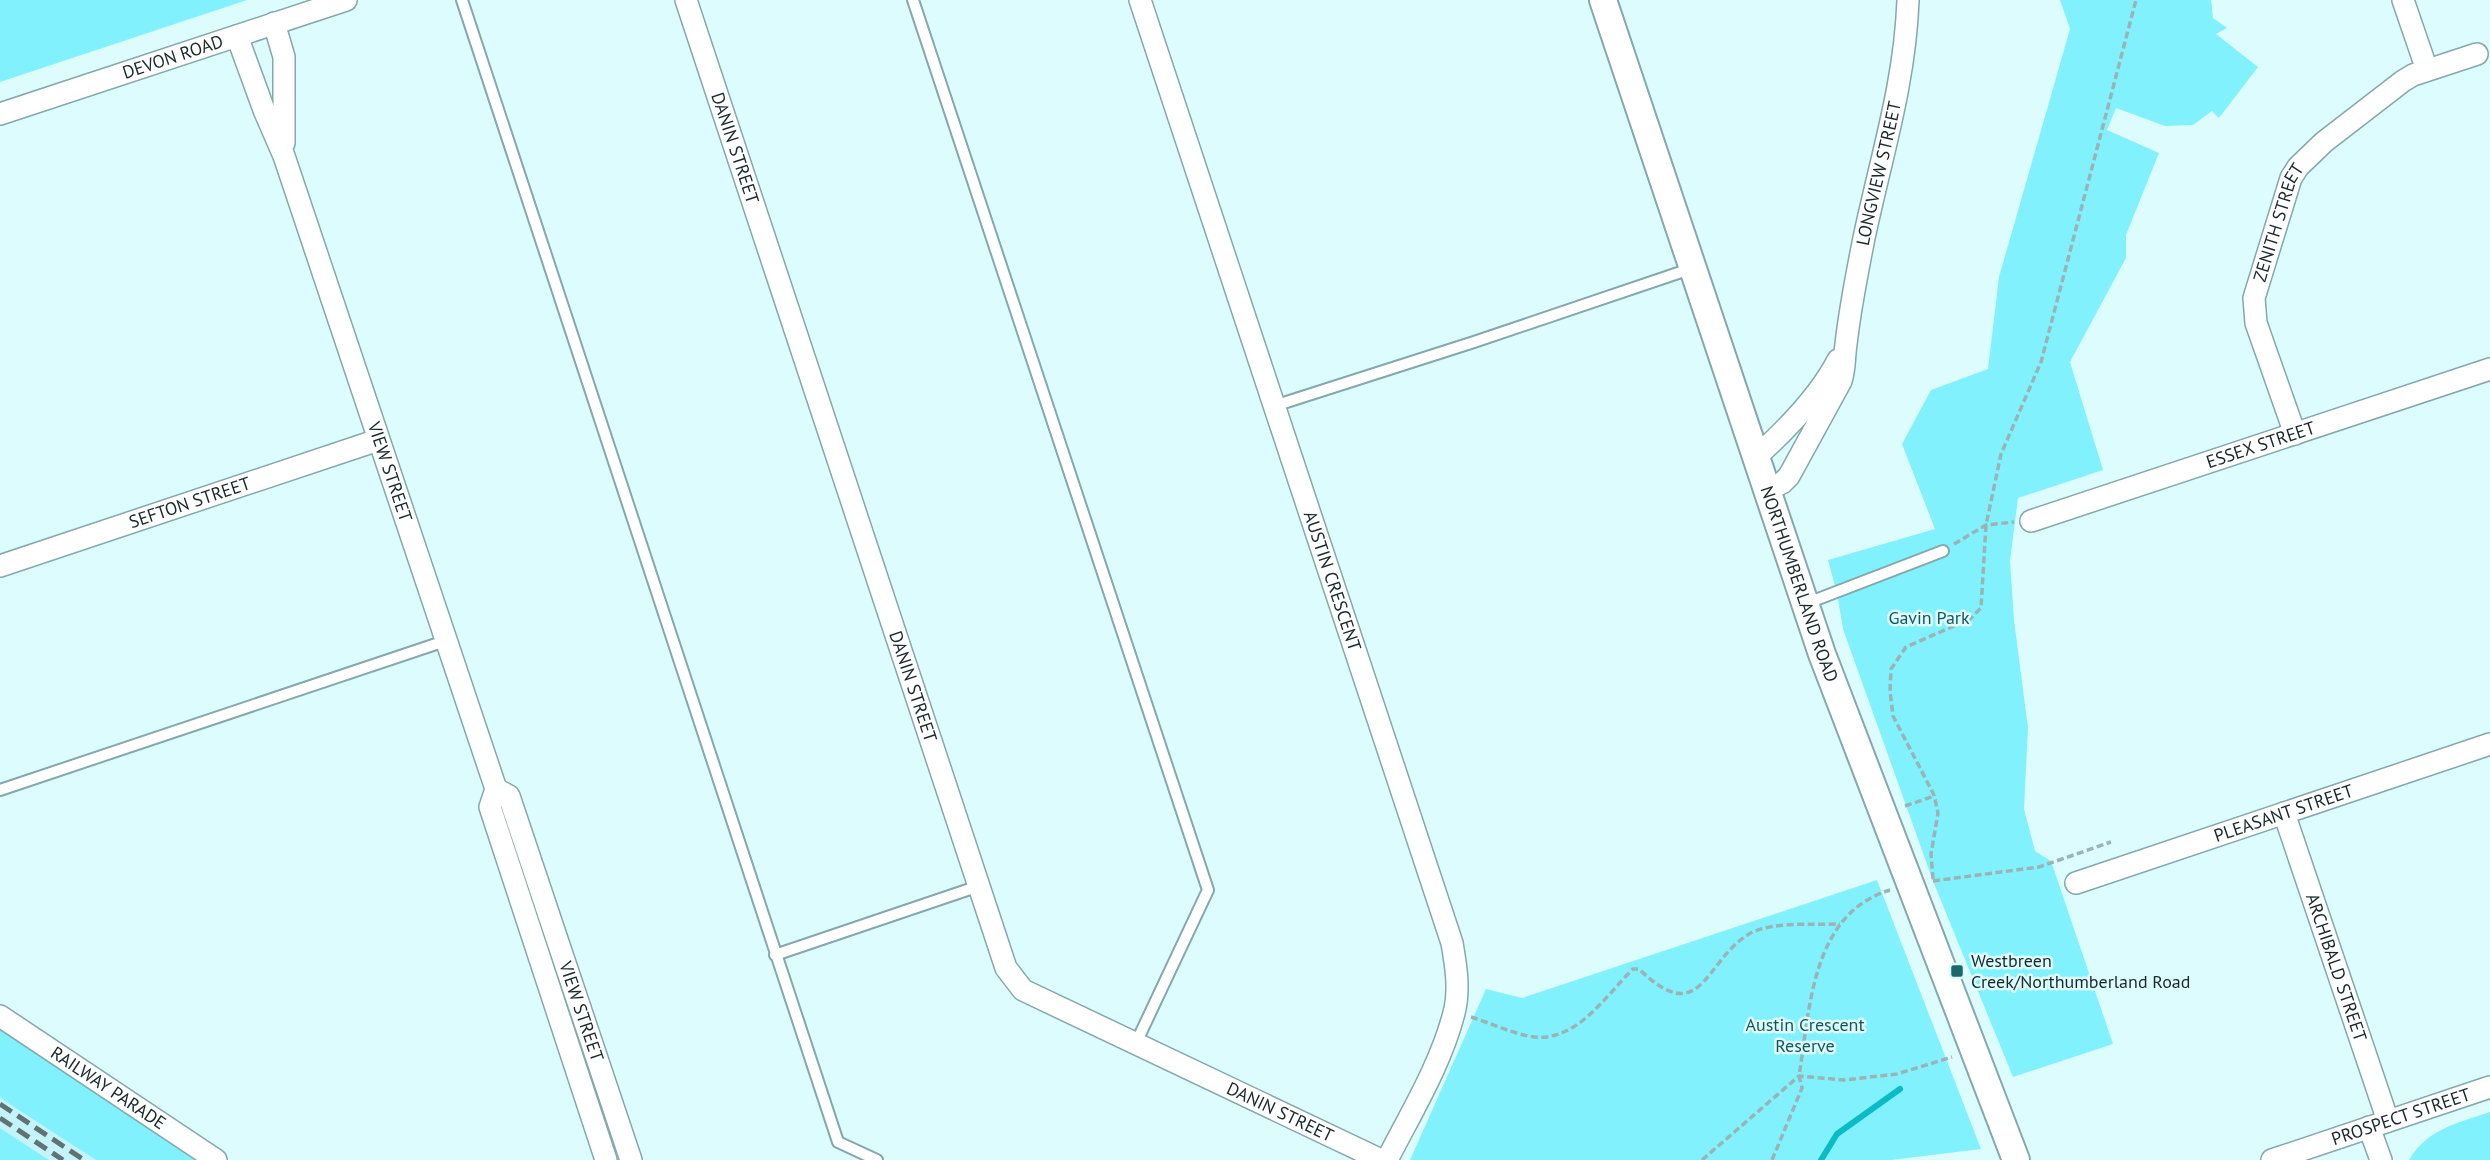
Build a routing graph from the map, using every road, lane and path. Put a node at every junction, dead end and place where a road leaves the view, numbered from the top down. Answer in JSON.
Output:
{"nodes":[{"id":1,"x":462,"y":0,"type":"edge"},
{"id":2,"x":686,"y":0,"type":"edge"},
{"id":3,"x":913,"y":0,"type":"edge"},
{"id":4,"x":1140,"y":0,"type":"edge"},
{"id":5,"x":1603,"y":0,"type":"edge"},
{"id":6,"x":1908,"y":0,"type":"edge"},
{"id":7,"x":2136,"y":0,"type":"edge"},
{"id":8,"x":2403,"y":0,"type":"edge"},
{"id":9,"x":338,"y":1,"type":"edge"},
{"id":10,"x":306,"y":6,"type":"edge"},
{"id":11,"x":274,"y":23,"type":"junction"},
{"id":12,"x":237,"y":36,"type":"junction"},
{"id":13,"x":2477,"y":54,"type":"dead end"},
{"id":14,"x":2427,"y":70,"type":"junction"},
{"id":15,"x":0,"y":114,"type":"edge"},
{"id":16,"x":284,"y":156,"type":"junction"},
{"id":17,"x":1693,"y":268,"type":"junction"},
{"id":18,"x":1846,"y":346,"type":"junction"},
{"id":19,"x":2490,"y":369,"type":"edge"},
{"id":20,"x":1274,"y":406,"type":"junction"},
{"id":21,"x":2295,"y":434,"type":"junction"},
{"id":22,"x":378,"y":440,"type":"junction"},
{"id":23,"x":1756,"y":457,"type":"junction"},
{"id":24,"x":1767,"y":490,"type":"junction"},
{"id":25,"x":2031,"y":521,"type":"joint"},
{"id":26,"x":1986,"y":525,"type":"junction"},
{"id":27,"x":1943,"y":551,"type":"joint"},
{"id":28,"x":0,"y":566,"type":"edge"},
{"id":29,"x":1805,"y":604,"type":"junction"},
{"id":30,"x":445,"y":641,"type":"junction"},
{"id":31,"x":2490,"y":744,"type":"edge"},
{"id":32,"x":496,"y":789,"type":"junction"},
{"id":33,"x":0,"y":790,"type":"edge"},
{"id":34,"x":1934,"y":796,"type":"junction"},
{"id":35,"x":2284,"y":813,"type":"junction"},
{"id":36,"x":1883,"y":815,"type":"junction"},
{"id":37,"x":2112,"y":842,"type":"dead end"},
{"id":38,"x":2076,"y":883,"type":"dead end"},
{"id":39,"x":1922,"y":885,"type":"junction"},
{"id":40,"x":979,"y":886,"type":"junction"},
{"id":41,"x":1840,"y":924,"type":"junction"},
{"id":42,"x":775,"y":955,"type":"junction"},
{"id":43,"x":1455,"y":1012,"type":"junction"},
{"id":44,"x":0,"y":1016,"type":"edge"},
{"id":45,"x":1136,"y":1044,"type":"junction"},
{"id":46,"x":1974,"y":1053,"type":"junction"},
{"id":47,"x":1799,"y":1076,"type":"junction"},
{"id":48,"x":2490,"y":1087,"type":"edge"},
{"id":49,"x":2379,"y":1124,"type":"junction"},
{"id":50,"x":216,"y":1160,"type":"edge"},
{"id":51,"x":606,"y":1160,"type":"edge"},
{"id":52,"x":631,"y":1160,"type":"edge"},
{"id":53,"x":877,"y":1160,"type":"edge"},
{"id":54,"x":1381,"y":1160,"type":"edge"},
{"id":55,"x":1387,"y":1160,"type":"edge"},
{"id":56,"x":1702,"y":1160,"type":"edge"},
{"id":57,"x":1772,"y":1160,"type":"edge"},
{"id":58,"x":2016,"y":1160,"type":"edge"},
{"id":59,"x":2272,"y":1160,"type":"edge"},
{"id":60,"x":2381,"y":1160,"type":"edge"}],
"edges":[{"from":1,"to":42,"type":"lane"},
{"from":2,"to":40,"type":"street","name":"DANIN STREET"},
{"from":3,"to":45,"type":"lane"},
{"from":4,"to":20,"type":"street","name":"AUSTIN CRESCENT"},
{"from":5,"to":17,"type":"street","name":"NORTHUMBERLAND ROAD"},
{"from":6,"to":18,"type":"street","name":"LONGVIEW STREET"},
{"from":7,"to":26,"type":"path"},
{"from":8,"to":14,"type":"street"},
{"from":9,"to":10,"type":"street","name":"DEVON ROAD"},
{"from":10,"to":11,"type":"street","name":"DEVON ROAD"},
{"from":11,"to":12,"type":"street","name":"DEVON ROAD"},
{"from":11,"to":16,"type":"street","name":"VIEW STREET"},
{"from":12,"to":15,"type":"street","name":"DEVON ROAD"},
{"from":12,"to":16,"type":"street","name":"VIEW STREET"},
{"from":13,"to":14,"type":"street","name":"ZENITH STREET"},
{"from":14,"to":21,"type":"street","name":"ZENITH STREET"},
{"from":16,"to":22,"type":"street","name":"VIEW STREET"},
{"from":17,"to":20,"type":"lane"},
{"from":17,"to":23,"type":"street","name":"NORTHUMBERLAND ROAD"},
{"from":18,"to":23,"type":"street","name":"LONGVIEW STREET"},
{"from":18,"to":24,"type":"street","name":"LONGVIEW STREET"},
{"from":19,"to":21,"type":"street","name":"ESSEX STREET"},
{"from":20,"to":43,"type":"street","name":"AUSTIN CRESCENT"},
{"from":21,"to":25,"type":"street","name":"ESSEX STREET"},
{"from":22,"to":28,"type":"street","name":"SEFTON STREET"},
{"from":22,"to":30,"type":"street","name":"VIEW STREET"},
{"from":23,"to":24,"type":"street","name":"NORTHUMBERLAND ROAD"},
{"from":24,"to":29,"type":"street","name":"NORTHUMBERLAND ROAD"},
{"from":25,"to":26,"type":"path"},
{"from":26,"to":27,"type":"path"},
{"from":26,"to":34,"type":"path"},
{"from":27,"to":29,"type":"lane"},
{"from":29,"to":36,"type":"street","name":"NORTHUMBERLAND ROAD"},
{"from":30,"to":32,"type":"street","name":"VIEW STREET"},
{"from":30,"to":33,"type":"lane"},
{"from":31,"to":35,"type":"street","name":"PLEASANT STREET"},
{"from":32,"to":51,"type":"street","name":"VIEW STREET"},
{"from":32,"to":52,"type":"street","name":"VIEW STREET"},
{"from":34,"to":36,"type":"path"},
{"from":34,"to":39,"type":"path"},
{"from":35,"to":38,"type":"street","name":"PLEASANT STREET"},
{"from":35,"to":49,"type":"street","name":"ARCHIBALD STREET"},
{"from":36,"to":39,"type":"street","name":"NORTHUMBERLAND ROAD"},
{"from":37,"to":39,"type":"path"},
{"from":39,"to":41,"type":"path"},
{"from":39,"to":46,"type":"street","name":"NORTHUMBERLAND ROAD"},
{"from":40,"to":42,"type":"lane"},
{"from":40,"to":45,"type":"street","name":"DANIN STREET"},
{"from":41,"to":43,"type":"path"},
{"from":41,"to":47,"type":"path"},
{"from":42,"to":53,"type":"lane"},
{"from":43,"to":55,"type":"street","name":"AUSTIN CRESCENT"},
{"from":44,"to":50,"type":"street","name":"RAILWAY PARADE"},
{"from":45,"to":54,"type":"street","name":"DANIN STREET"},
{"from":46,"to":47,"type":"path"},
{"from":46,"to":58,"type":"street","name":"NORTHUMBERLAND ROAD"},
{"from":47,"to":56,"type":"path"},
{"from":47,"to":57,"type":"path"},
{"from":48,"to":49,"type":"street","name":"PROSPECT STREET"},
{"from":49,"to":59,"type":"street","name":"PROSPECT STREET"},
{"from":49,"to":60,"type":"street","name":"ARCHIBALD STREET"}]}
